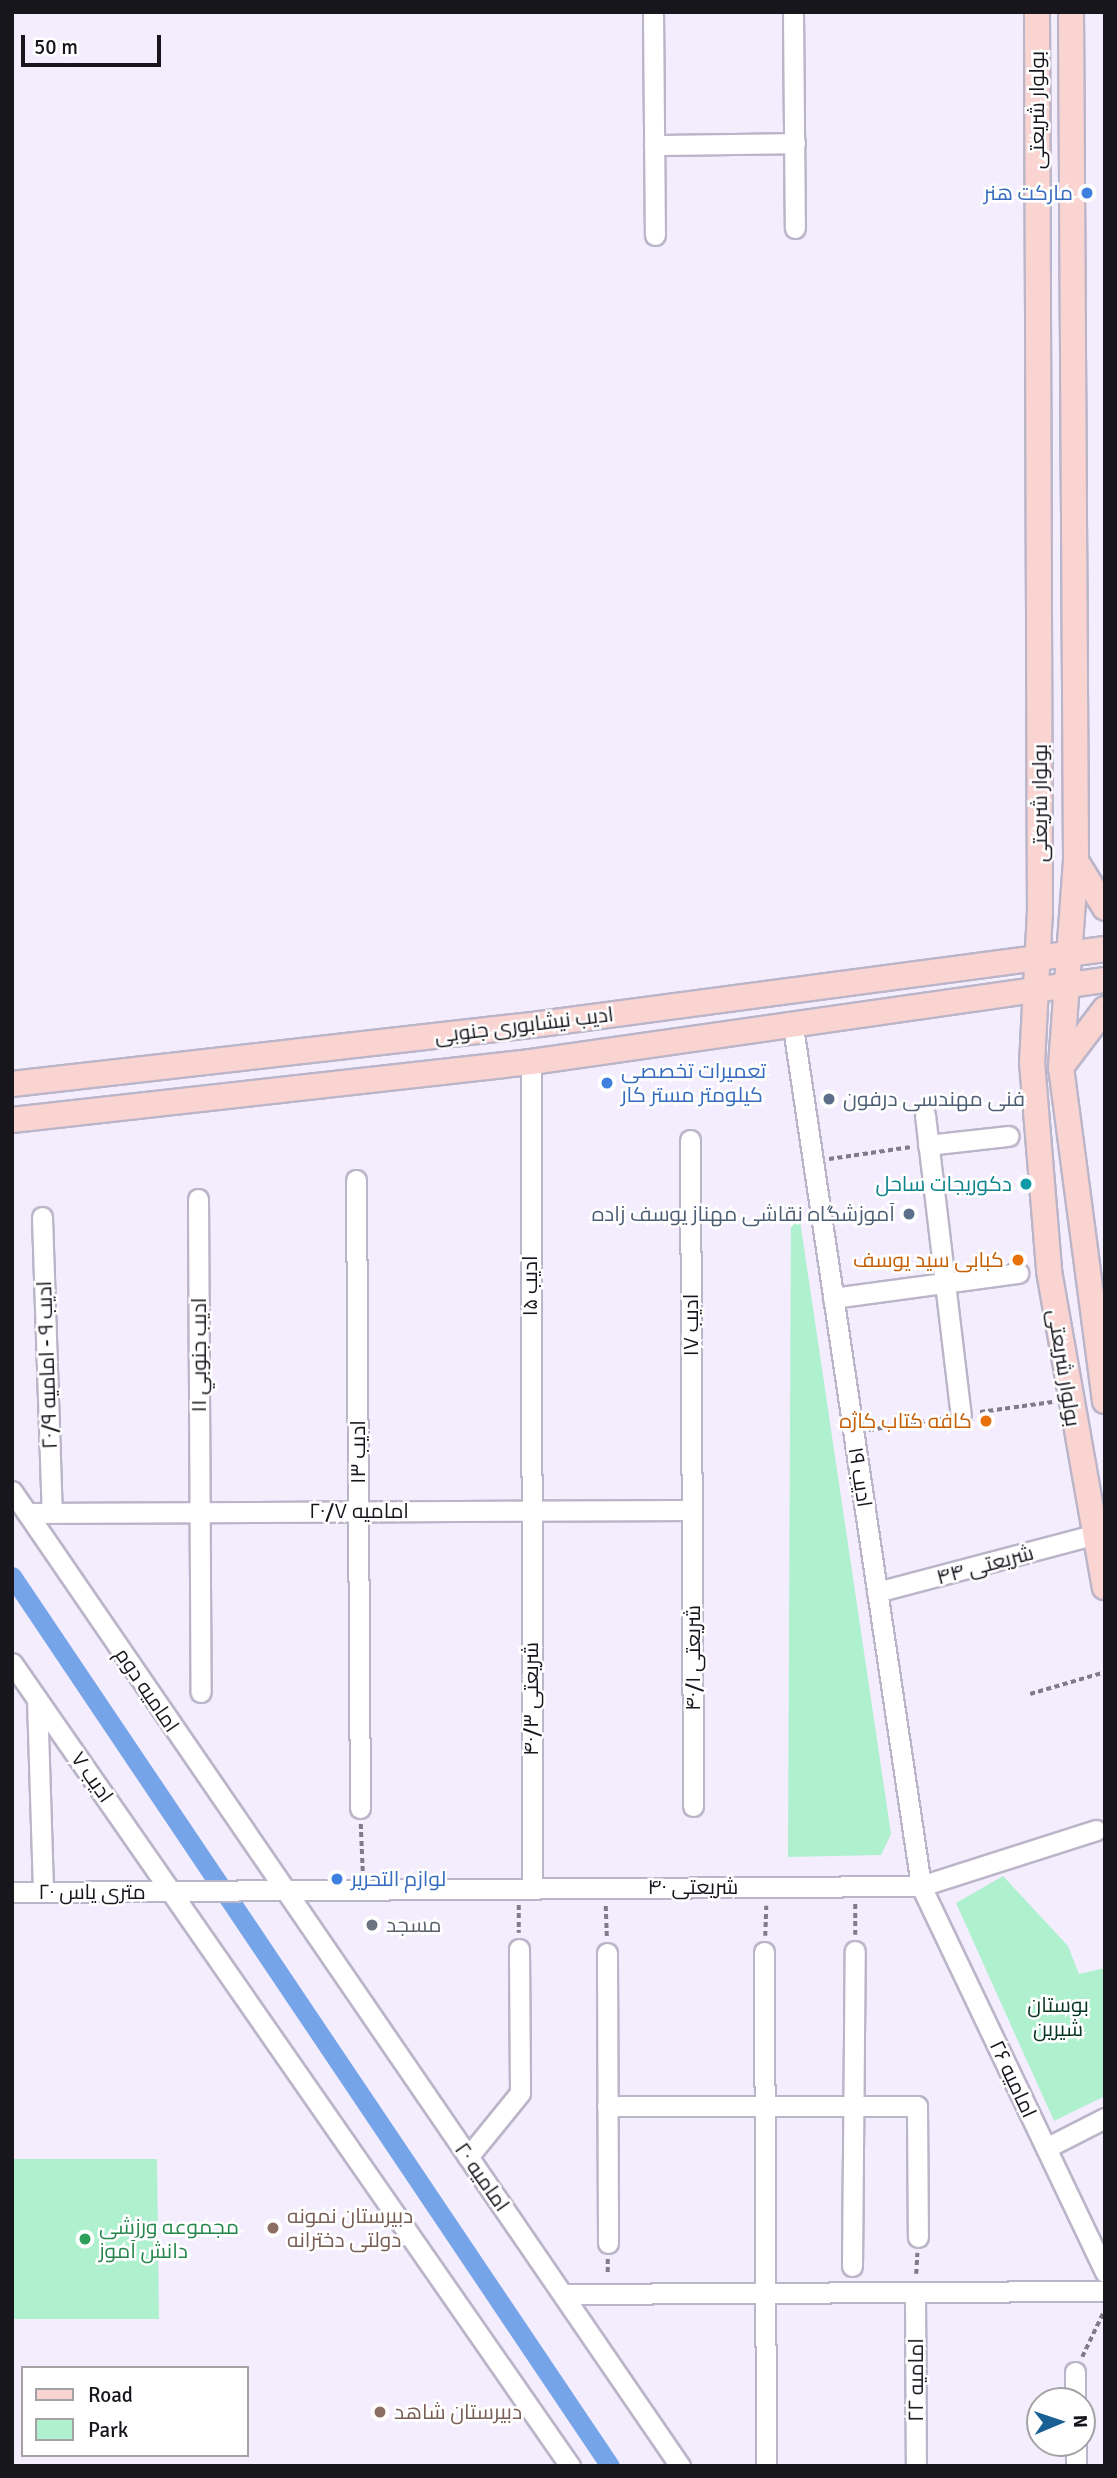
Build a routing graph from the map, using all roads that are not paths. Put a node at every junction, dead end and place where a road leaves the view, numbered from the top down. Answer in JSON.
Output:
{"nodes":[{"id":1,"x":653,"y":12,"type":"edge"},
{"id":2,"x":793,"y":12,"type":"edge"},
{"id":3,"x":1037,"y":12,"type":"edge"},
{"id":4,"x":1072,"y":12,"type":"edge"},
{"id":5,"x":795,"y":144,"type":"junction"},
{"id":6,"x":654,"y":145,"type":"junction"},
{"id":7,"x":796,"y":228,"type":"dead end"},
{"id":8,"x":655,"y":235,"type":"dead end"},
{"id":9,"x":1076,"y":862,"type":"junction"},
{"id":10,"x":1105,"y":908,"type":"edge"},
{"id":11,"x":1105,"y":949,"type":"edge"},
{"id":12,"x":1065,"y":954,"type":"junction"},
{"id":13,"x":1034,"y":956,"type":"junction"},
{"id":14,"x":1105,"y":980,"type":"edge"},
{"id":15,"x":1063,"y":986,"type":"junction"},
{"id":16,"x":1031,"y":990,"type":"junction"},
{"id":17,"x":1105,"y":1009,"type":"edge"},
{"id":18,"x":793,"y":1027,"type":"junction"},
{"id":19,"x":531,"y":1062,"type":"junction"},
{"id":20,"x":1062,"y":1067,"type":"junction"},
{"id":21,"x":12,"y":1084,"type":"edge"},
{"id":22,"x":925,"y":1115,"type":"dead end"},
{"id":23,"x":12,"y":1120,"type":"edge"},
{"id":24,"x":1008,"y":1136,"type":"dead end"},
{"id":25,"x":690,"y":1140,"type":"dead end"},
{"id":26,"x":928,"y":1145,"type":"junction"},
{"id":27,"x":356,"y":1180,"type":"dead end"},
{"id":28,"x":198,"y":1199,"type":"dead end"},
{"id":29,"x":42,"y":1217,"type":"dead end"},
{"id":30,"x":1018,"y":1273,"type":"dead end"},
{"id":31,"x":946,"y":1282,"type":"junction"},
{"id":32,"x":834,"y":1298,"type":"junction"},
{"id":33,"x":1101,"y":1345,"type":"edge"},
{"id":34,"x":1105,"y":1401,"type":"edge"},
{"id":35,"x":961,"y":1415,"type":"dead end"},
{"id":36,"x":12,"y":1491,"type":"edge"},
{"id":37,"x":530,"y":1510,"type":"junction"},
{"id":38,"x":692,"y":1510,"type":"junction"},
{"id":39,"x":358,"y":1511,"type":"junction"},
{"id":40,"x":200,"y":1512,"type":"junction"},
{"id":41,"x":27,"y":1513,"type":"junction"},
{"id":42,"x":52,"y":1513,"type":"junction"},
{"id":43,"x":1093,"y":1535,"type":"junction"},
{"id":44,"x":1105,"y":1587,"type":"edge"},
{"id":45,"x":877,"y":1592,"type":"junction"},
{"id":46,"x":12,"y":1663,"type":"edge"},
{"id":47,"x":201,"y":1692,"type":"dead end"},
{"id":48,"x":37,"y":1699,"type":"junction"},
{"id":49,"x":693,"y":1806,"type":"dead end"},
{"id":50,"x":360,"y":1808,"type":"road end"},
{"id":51,"x":1102,"y":1828,"type":"edge"},
{"id":52,"x":921,"y":1886,"type":"junction"},
{"id":53,"x":526,"y":1888,"type":"junction"},
{"id":54,"x":282,"y":1889,"type":"junction"},
{"id":55,"x":173,"y":1891,"type":"junction"},
{"id":56,"x":12,"y":1892,"type":"edge"},
{"id":57,"x":43,"y":1892,"type":"junction"},
{"id":58,"x":519,"y":1949,"type":"road end"},
{"id":59,"x":855,"y":1951,"type":"road end"},
{"id":60,"x":764,"y":1952,"type":"road end"},
{"id":61,"x":607,"y":1953,"type":"road end"},
{"id":62,"x":607,"y":2106,"type":"junction"},
{"id":63,"x":765,"y":2106,"type":"junction"},
{"id":64,"x":853,"y":2106,"type":"junction"},
{"id":65,"x":1105,"y":2118,"type":"edge"},
{"id":66,"x":1046,"y":2148,"type":"junction"},
{"id":67,"x":468,"y":2157,"type":"junction"},
{"id":68,"x":918,"y":2237,"type":"road end"},
{"id":69,"x":608,"y":2243,"type":"road end"},
{"id":70,"x":1102,"y":2261,"type":"edge"},
{"id":71,"x":852,"y":2266,"type":"dead end"},
{"id":72,"x":1105,"y":2291,"type":"edge"},
{"id":73,"x":915,"y":2293,"type":"junction"},
{"id":74,"x":563,"y":2294,"type":"junction"},
{"id":75,"x":765,"y":2294,"type":"junction"},
{"id":76,"x":1075,"y":2372,"type":"road end"},
{"id":77,"x":1075,"y":2387,"type":"edge"},
{"id":78,"x":570,"y":2466,"type":"edge"},
{"id":79,"x":680,"y":2466,"type":"edge"},
{"id":80,"x":766,"y":2466,"type":"edge"},
{"id":81,"x":916,"y":2466,"type":"edge"}],
"edges":[{"from":1,"to":6,"type":"street"},
{"from":2,"to":5,"type":"street"},
{"from":3,"to":13,"type":"main road","name":"بولوار شریعتی"},
{"from":4,"to":9,"type":"main road","name":"بولوار شریعتی"},
{"from":5,"to":6,"type":"street"},
{"from":5,"to":7,"type":"street"},
{"from":6,"to":8,"type":"street"},
{"from":9,"to":10,"type":"main road"},
{"from":9,"to":12,"type":"main road","name":"بولوار شریعتی"},
{"from":11,"to":12,"type":"main road","name":"ادیب نیشابوری جنوبی"},
{"from":12,"to":13,"type":"main road","name":"ادیب نیشابوری جنوبی"},
{"from":12,"to":15,"type":"main road","name":"بولوار شریعتی"},
{"from":13,"to":16,"type":"main road","name":"بولوار شریعتی"},
{"from":13,"to":21,"type":"main road","name":"ادیب نیشابوری جنوبی"},
{"from":14,"to":15,"type":"main road","name":"ادیب نیشابوری جنوبی"},
{"from":15,"to":16,"type":"main road","name":"ادیب نیشابوری جنوبی"},
{"from":15,"to":20,"type":"main road","name":"بولوار شریعتی"},
{"from":16,"to":18,"type":"main road","name":"ادیب نیشابوری جنوبی"},
{"from":16,"to":43,"type":"main road","name":"بولوار شریعتی"},
{"from":17,"to":20,"type":"main road"},
{"from":18,"to":19,"type":"main road","name":"ادیب نیشابوری جنوبی"},
{"from":18,"to":32,"type":"street","name":"ادیب ۱۹"},
{"from":19,"to":23,"type":"main road","name":"ادیب نیشابوری جنوبی"},
{"from":19,"to":37,"type":"street","name":"ادیب ۱۵"},
{"from":20,"to":33,"type":"main road","name":"بولوار شریعتی"},
{"from":22,"to":26,"type":"street"},
{"from":24,"to":26,"type":"street"},
{"from":25,"to":38,"type":"street","name":"ادیب ۱۷"},
{"from":26,"to":31,"type":"street"},
{"from":27,"to":39,"type":"street","name":"ادیب ۱۳"},
{"from":28,"to":40,"type":"street","name":"ادیب جنوبي ١١"},
{"from":29,"to":42,"type":"street","name":"ادیب ۹ - امامیه ۲۰/۹"},
{"from":30,"to":31,"type":"street"},
{"from":31,"to":32,"type":"street"},
{"from":31,"to":35,"type":"street"},
{"from":32,"to":45,"type":"street","name":"ادیب ۱۹"},
{"from":33,"to":34,"type":"main road","name":"بولوار شریعتی"},
{"from":36,"to":41,"type":"street","name":"امامیه دوم"},
{"from":37,"to":38,"type":"street","name":"امامیه ۲۰/۷"},
{"from":37,"to":39,"type":"street","name":"امامیه ۲۰/۷"},
{"from":37,"to":53,"type":"street","name":"شریعتی ۴۰/۳"},
{"from":38,"to":49,"type":"street","name":"شریعتی ۴۰/۱"},
{"from":39,"to":40,"type":"street","name":"امامیه ۲۰/۷"},
{"from":39,"to":50,"type":"street","name":"ادیب ۱۳"},
{"from":40,"to":42,"type":"street","name":"امامیه ۲۰/۷"},
{"from":40,"to":47,"type":"street","name":"ادیب جنوبي ١١"},
{"from":41,"to":42,"type":"street","name":"امامیه ۲۰/۷"},
{"from":41,"to":54,"type":"street","name":"امامیه دوم"},
{"from":43,"to":44,"type":"main road","name":"بولوار شریعتی"},
{"from":43,"to":45,"type":"street","name":"شریعتی ۴۴"},
{"from":45,"to":52,"type":"street","name":"ادیب ۱۹"},
{"from":46,"to":48,"type":"street","name":"ادیب ۷"},
{"from":48,"to":55,"type":"street","name":"ادیب ۷"},
{"from":48,"to":57,"type":"street"},
{"from":51,"to":52,"type":"street","name":"شریعتی ۴۰"},
{"from":52,"to":53,"type":"street","name":"شریعتی ۴۰"},
{"from":52,"to":66,"type":"street","name":"امامیه ۲۶"},
{"from":53,"to":54,"type":"street","name":"شریعتی ۴۰"},
{"from":54,"to":55,"type":"street","name":"۲۰ متری یاس"},
{"from":54,"to":67,"type":"street","name":"امامیه ۲۰"},
{"from":55,"to":57,"type":"street","name":"۲۰ متری یاس"},
{"from":55,"to":78,"type":"street"},
{"from":56,"to":57,"type":"street","name":"۲۰ متری یاس"},
{"from":58,"to":67,"type":"street"},
{"from":59,"to":64,"type":"street"},
{"from":60,"to":63,"type":"street"},
{"from":61,"to":62,"type":"street"},
{"from":62,"to":63,"type":"street"},
{"from":62,"to":69,"type":"street"},
{"from":63,"to":64,"type":"street"},
{"from":63,"to":75,"type":"street"},
{"from":64,"to":68,"type":"street"},
{"from":64,"to":71,"type":"street"},
{"from":65,"to":66,"type":"street"},
{"from":66,"to":70,"type":"street","name":"امامیه ۲۶"},
{"from":67,"to":74,"type":"street","name":"امامیه ۲۰"},
{"from":72,"to":73,"type":"street"},
{"from":73,"to":75,"type":"street"},
{"from":73,"to":81,"type":"street","name":"امامیه ۲۲"},
{"from":74,"to":75,"type":"street"},
{"from":74,"to":79,"type":"street","name":"امامیه ۲۰"},
{"from":75,"to":80,"type":"street"},
{"from":76,"to":77,"type":"street"}]}
